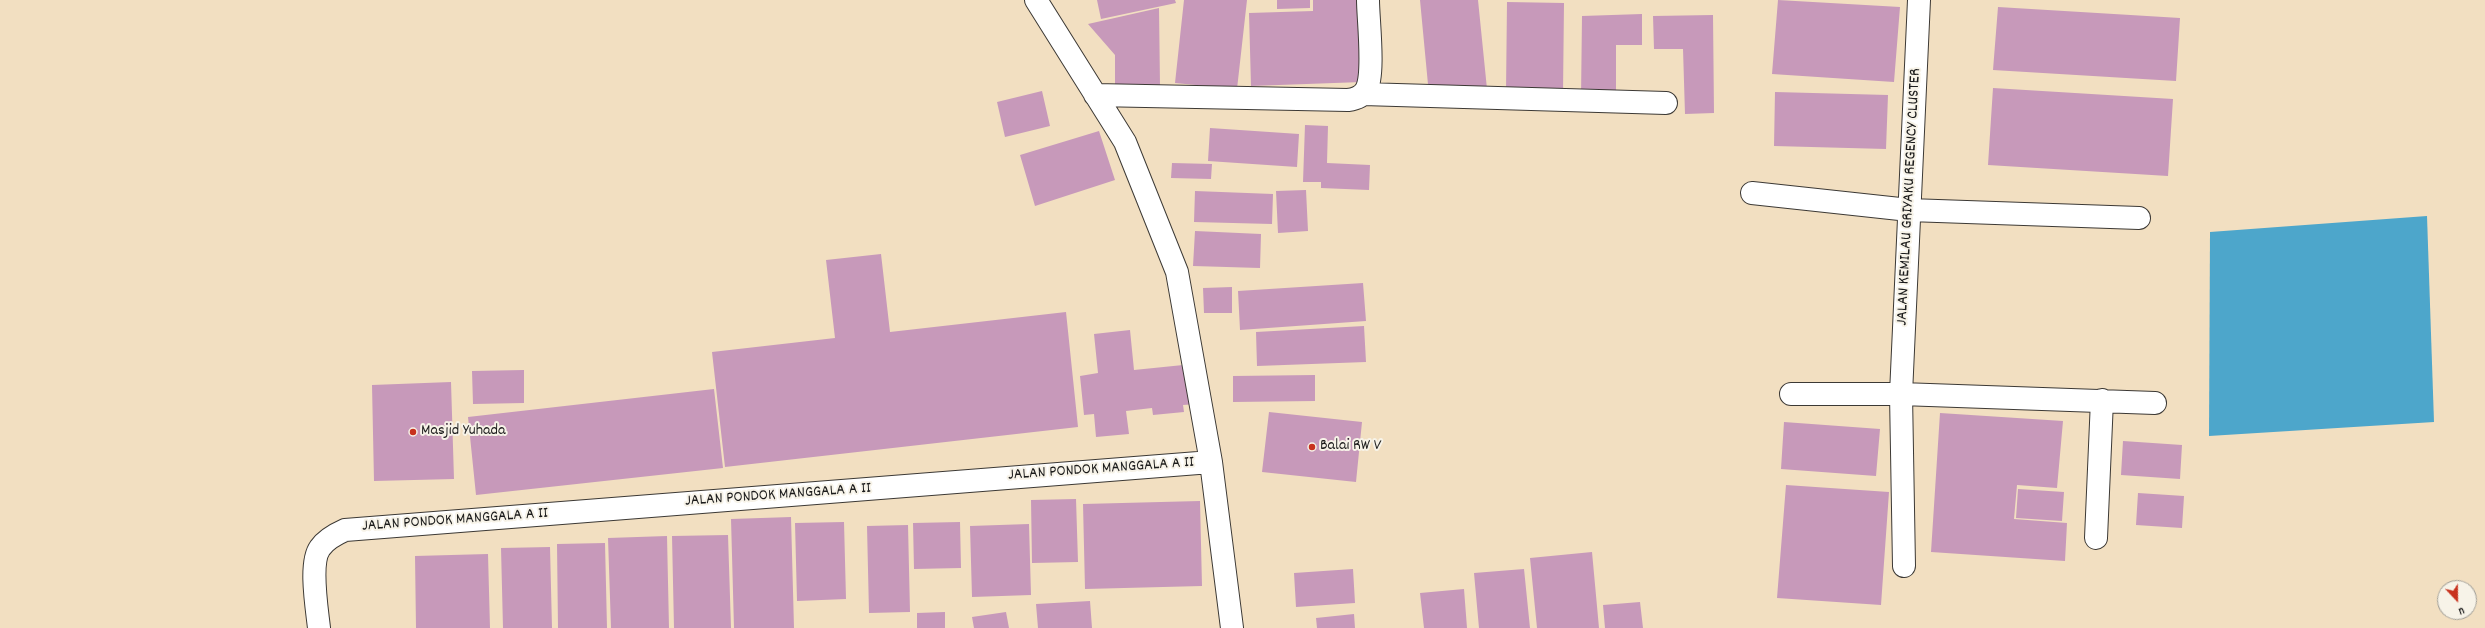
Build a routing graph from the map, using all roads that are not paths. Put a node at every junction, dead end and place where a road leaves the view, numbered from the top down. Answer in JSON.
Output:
{"nodes":[{"id":1,"x":1036,"y":0,"type":"edge"},
{"id":2,"x":1368,"y":0,"type":"edge"},
{"id":3,"x":1919,"y":0,"type":"edge"},
{"id":4,"x":1363,"y":94,"type":"junction"},
{"id":5,"x":1095,"y":95,"type":"junction"},
{"id":6,"x":1666,"y":103,"type":"dead end"},
{"id":7,"x":1752,"y":193,"type":"dead end"},
{"id":8,"x":1910,"y":210,"type":"junction"},
{"id":9,"x":2139,"y":218,"type":"dead end"},
{"id":10,"x":1791,"y":394,"type":"dead end"},
{"id":11,"x":1901,"y":394,"type":"junction"},
{"id":12,"x":2102,"y":400,"type":"junction"},
{"id":13,"x":2155,"y":403,"type":"dead end"},
{"id":14,"x":1212,"y":462,"type":"junction"},
{"id":15,"x":2096,"y":538,"type":"dead end"},
{"id":16,"x":1904,"y":566,"type":"dead end"},
{"id":17,"x":318,"y":628,"type":"edge"},
{"id":18,"x":1232,"y":628,"type":"edge"}],
"edges":[{"from":1,"to":5,"type":"street"},
{"from":2,"to":4,"type":"street"},
{"from":3,"to":8,"type":"street","name":"JALAN KEMILAU GRIYAKU REGENCY CLUSTER"},
{"from":4,"to":5,"type":"street"},
{"from":4,"to":6,"type":"street"},
{"from":5,"to":14,"type":"street"},
{"from":7,"to":8,"type":"street"},
{"from":8,"to":9,"type":"street"},
{"from":8,"to":11,"type":"street","name":"JALAN KEMILAU GRIYAKU REGENCY CLUSTER"},
{"from":10,"to":11,"type":"street"},
{"from":11,"to":12,"type":"street"},
{"from":11,"to":16,"type":"street","name":"JALAN KEMILAU GRIYAKU REGENCY CLUSTER"},
{"from":12,"to":13,"type":"street"},
{"from":12,"to":15,"type":"street"},
{"from":14,"to":17,"type":"street","name":"JALAN PONDOK MANGGALA A II"},
{"from":14,"to":18,"type":"street"}]}
